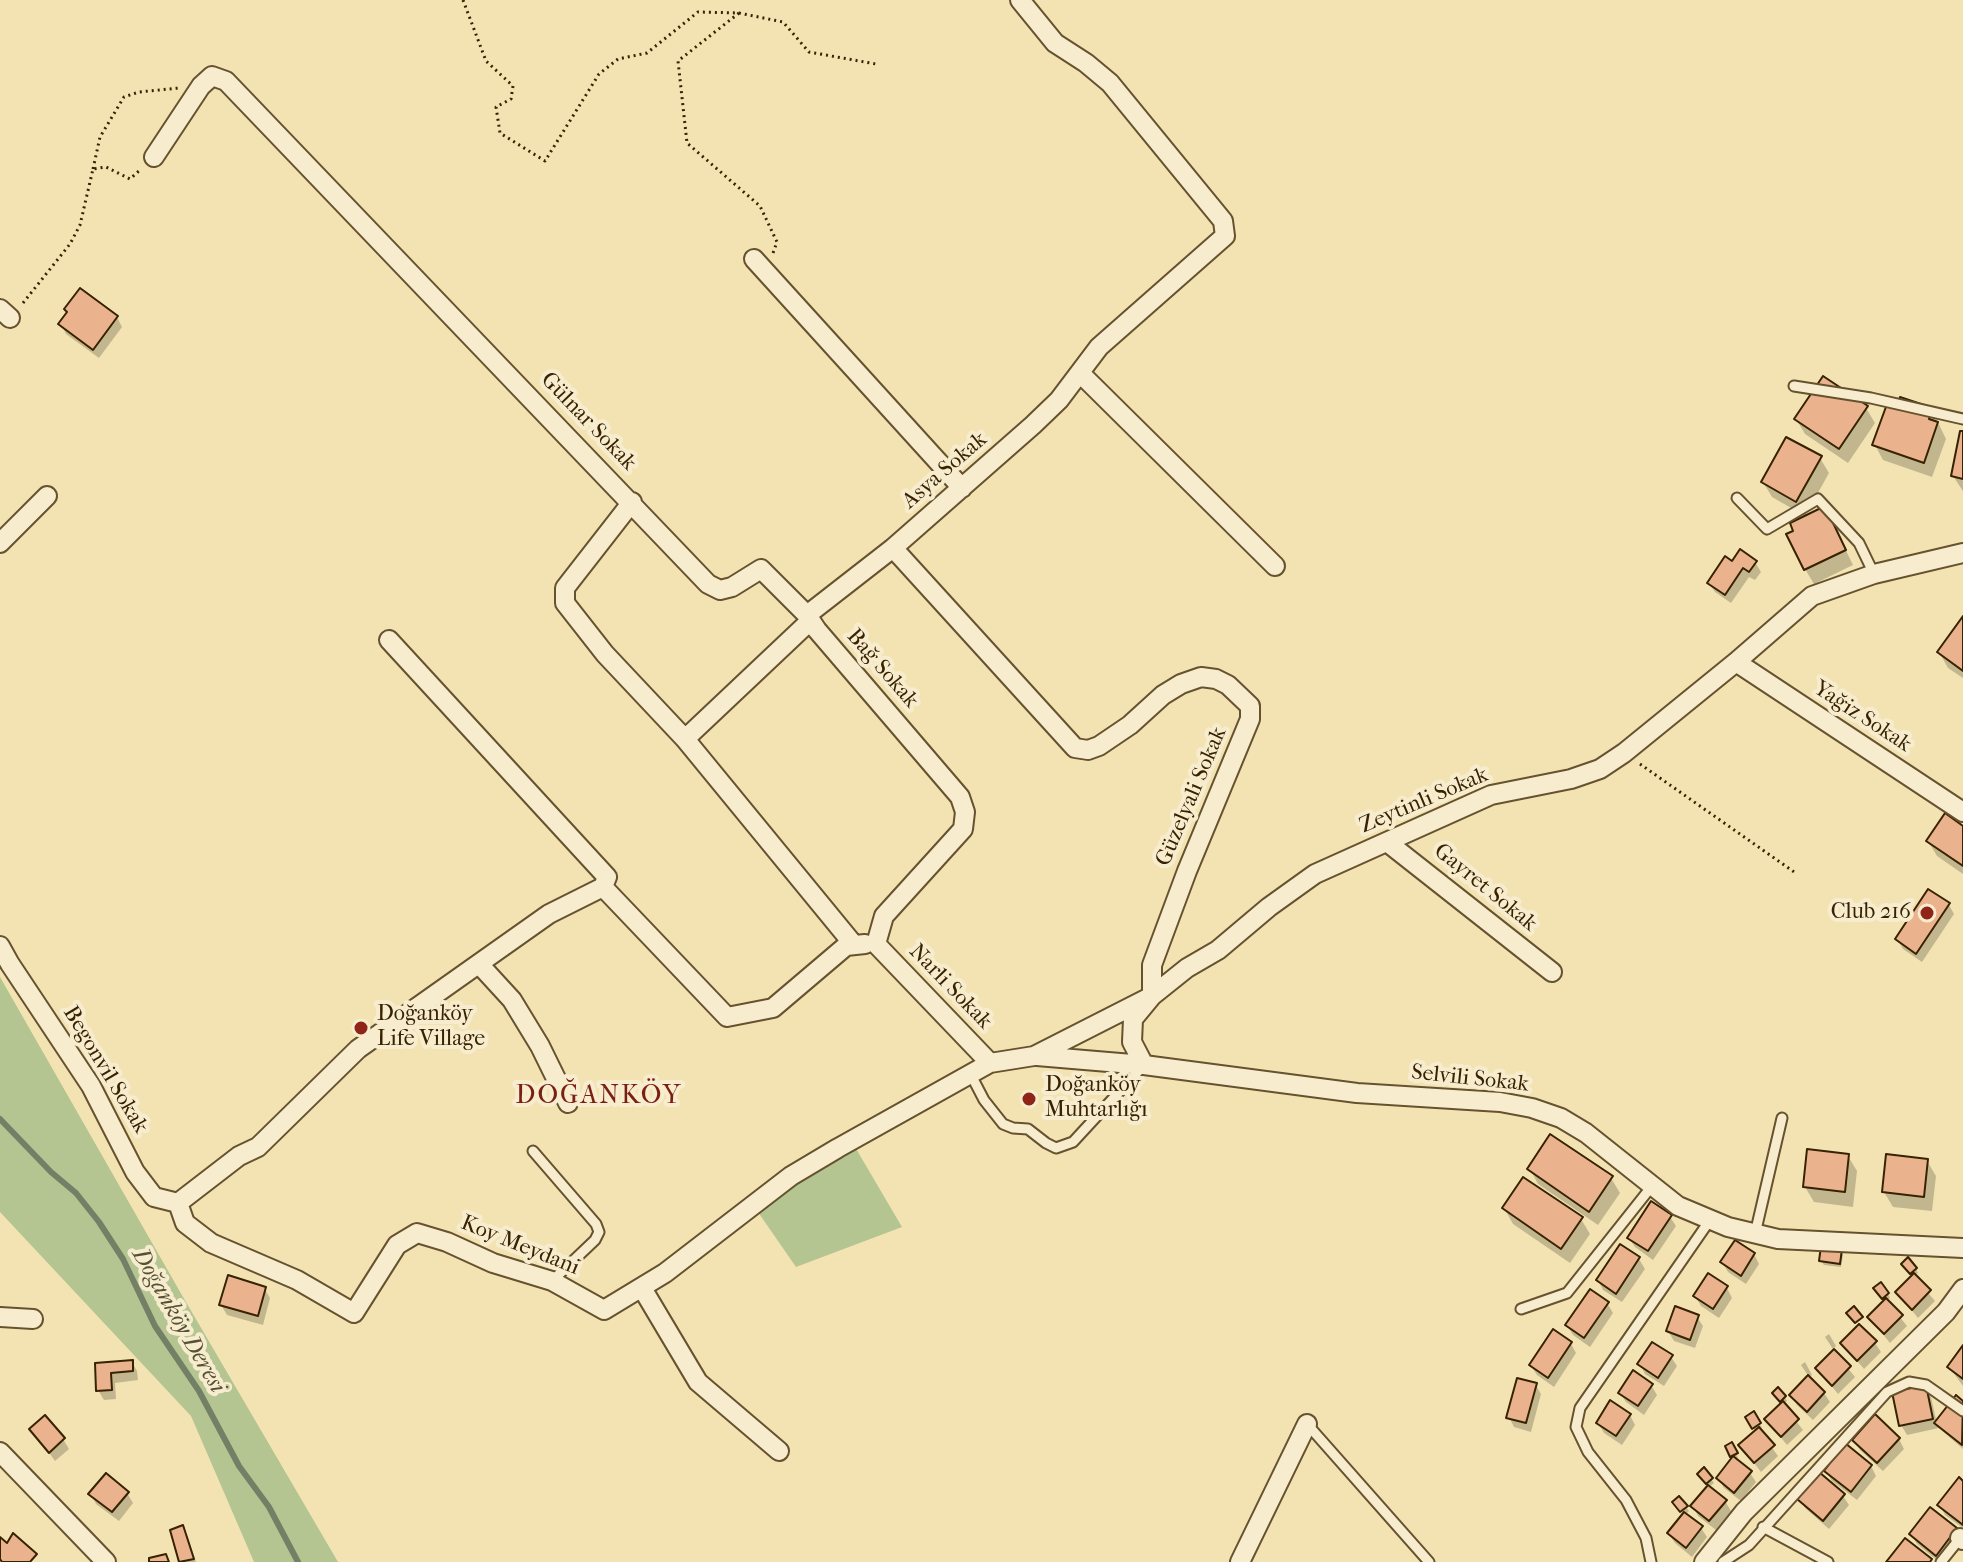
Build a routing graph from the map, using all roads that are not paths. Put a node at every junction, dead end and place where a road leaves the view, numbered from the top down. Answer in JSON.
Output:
{"nodes":[{"id":1,"x":1020,"y":0,"type":"edge"},
{"id":2,"x":154,"y":157,"type":"road end"},
{"id":3,"x":760,"y":266,"type":"road end"},
{"id":4,"x":1080,"y":373,"type":"junction"},
{"id":5,"x":1794,"y":386,"type":"dead end"},
{"id":6,"x":1963,"y":419,"type":"edge"},
{"id":7,"x":962,"y":488,"type":"junction"},
{"id":8,"x":47,"y":496,"type":"dead end"},
{"id":9,"x":1737,"y":498,"type":"dead end"},
{"id":10,"x":632,"y":502,"type":"junction"},
{"id":11,"x":0,"y":543,"type":"edge"},
{"id":12,"x":893,"y":548,"type":"junction"},
{"id":13,"x":1963,"y":553,"type":"edge"},
{"id":14,"x":1275,"y":566,"type":"dead end"},
{"id":15,"x":1874,"y":574,"type":"junction"},
{"id":16,"x":808,"y":618,"type":"junction"},
{"id":17,"x":389,"y":640,"type":"dead end"},
{"id":18,"x":1736,"y":662,"type":"junction"},
{"id":19,"x":685,"y":739,"type":"junction"},
{"id":20,"x":1963,"y":812,"type":"edge"},
{"id":21,"x":1387,"y":842,"type":"junction"},
{"id":22,"x":603,"y":887,"type":"junction"},
{"id":23,"x":876,"y":944,"type":"junction"},
{"id":24,"x":854,"y":945,"type":"junction"},
{"id":25,"x":0,"y":946,"type":"edge"},
{"id":26,"x":479,"y":964,"type":"junction"},
{"id":27,"x":1552,"y":972,"type":"dead end"},
{"id":28,"x":1152,"y":996,"type":"junction"},
{"id":29,"x":1034,"y":1056,"type":"junction"},
{"id":30,"x":990,"y":1063,"type":"junction"},
{"id":31,"x":1144,"y":1065,"type":"junction"},
{"id":32,"x":971,"y":1075,"type":"junction"},
{"id":33,"x":568,"y":1103,"type":"dead end"},
{"id":34,"x":1782,"y":1118,"type":"dead end"},
{"id":35,"x":533,"y":1151,"type":"dead end"},
{"id":36,"x":1652,"y":1186,"type":"junction"},
{"id":37,"x":178,"y":1203,"type":"junction"},
{"id":38,"x":1710,"y":1220,"type":"junction"},
{"id":39,"x":1755,"y":1234,"type":"junction"},
{"id":40,"x":1963,"y":1248,"type":"edge"},
{"id":41,"x":552,"y":1281,"type":"junction"},
{"id":42,"x":642,"y":1288,"type":"junction"},
{"id":43,"x":1963,"y":1289,"type":"edge"},
{"id":44,"x":1521,"y":1309,"type":"dead end"},
{"id":45,"x":0,"y":1317,"type":"edge"},
{"id":46,"x":33,"y":1319,"type":"dead end"},
{"id":47,"x":1963,"y":1411,"type":"edge"},
{"id":48,"x":1307,"y":1424,"type":"joint"},
{"id":49,"x":779,"y":1451,"type":"dead end"},
{"id":50,"x":0,"y":1452,"type":"edge"},
{"id":51,"x":1763,"y":1527,"type":"junction"},
{"id":52,"x":1962,"y":1538,"type":"edge"},
{"id":53,"x":106,"y":1562,"type":"edge"},
{"id":54,"x":1240,"y":1562,"type":"edge"},
{"id":55,"x":1429,"y":1562,"type":"edge"},
{"id":56,"x":1651,"y":1562,"type":"edge"},
{"id":57,"x":1704,"y":1562,"type":"edge"},
{"id":58,"x":1723,"y":1562,"type":"edge"},
{"id":59,"x":1828,"y":1562,"type":"edge"},
{"id":60,"x":1941,"y":1562,"type":"edge"}],
"edges":[{"from":1,"to":4,"type":"street","name":"Asya Sokak"},
{"from":2,"to":10,"type":"street","name":"Gülnar Sokak"},
{"from":3,"to":7,"type":"street"},
{"from":4,"to":7,"type":"street","name":"Asya Sokak"},
{"from":4,"to":14,"type":"street"},
{"from":5,"to":6,"type":"lane"},
{"from":7,"to":12,"type":"street","name":"Asya Sokak"},
{"from":8,"to":11,"type":"street"},
{"from":9,"to":15,"type":"lane"},
{"from":10,"to":16,"type":"street","name":"Bağ Sokak"},
{"from":10,"to":19,"type":"street","name":"Gülnar Sokak"},
{"from":12,"to":16,"type":"street","name":"Asya Sokak"},
{"from":12,"to":28,"type":"street","name":"Güzelyali Sokak"},
{"from":13,"to":15,"type":"street","name":"Zeytinli Sokak"},
{"from":15,"to":18,"type":"street","name":"Zeytinli Sokak"},
{"from":16,"to":19,"type":"street","name":"Asya Sokak"},
{"from":16,"to":23,"type":"street","name":"Bağ Sokak"},
{"from":17,"to":22,"type":"street"},
{"from":18,"to":20,"type":"street","name":"Yağiz Sokak"},
{"from":18,"to":21,"type":"street","name":"Zeytinli Sokak"},
{"from":19,"to":24,"type":"street","name":"Gülnar Sokak"},
{"from":21,"to":27,"type":"street","name":"Gayret Sokak"},
{"from":21,"to":28,"type":"street","name":"Zeytinli Sokak"},
{"from":22,"to":24,"type":"street"},
{"from":22,"to":26,"type":"street"},
{"from":23,"to":24,"type":"street"},
{"from":23,"to":30,"type":"street","name":"Narli Sokak"},
{"from":25,"to":37,"type":"street","name":"Begonvil Sokak"},
{"from":26,"to":33,"type":"street"},
{"from":26,"to":37,"type":"street"},
{"from":28,"to":29,"type":"street","name":"Zeytinli Sokak"},
{"from":28,"to":31,"type":"street"},
{"from":29,"to":30,"type":"street","name":"Zeytinli Sokak"},
{"from":29,"to":31,"type":"street","name":"Selvili Sokak"},
{"from":30,"to":32,"type":"street","name":"Koy Meydani"},
{"from":31,"to":32,"type":"lane"},
{"from":31,"to":36,"type":"street","name":"Selvili Sokak"},
{"from":32,"to":42,"type":"street","name":"Koy Meydani"},
{"from":34,"to":39,"type":"lane"},
{"from":35,"to":41,"type":"lane"},
{"from":36,"to":38,"type":"street","name":"Selvili Sokak"},
{"from":36,"to":44,"type":"lane"},
{"from":37,"to":41,"type":"street","name":"Koy Meydani"},
{"from":38,"to":39,"type":"street","name":"Selvili Sokak"},
{"from":38,"to":56,"type":"lane"},
{"from":39,"to":40,"type":"street","name":"Selvili Sokak"},
{"from":41,"to":42,"type":"street","name":"Koy Meydani"},
{"from":42,"to":49,"type":"street"},
{"from":43,"to":57,"type":"street"},
{"from":45,"to":46,"type":"street"},
{"from":47,"to":51,"type":"lane"},
{"from":48,"to":54,"type":"street"},
{"from":48,"to":55,"type":"lane"},
{"from":50,"to":53,"type":"street"},
{"from":51,"to":58,"type":"lane"},
{"from":51,"to":59,"type":"lane"},
{"from":52,"to":60,"type":"lane"}]}
